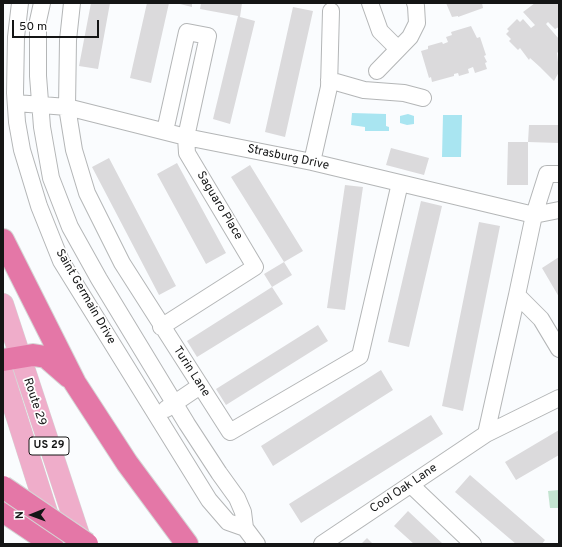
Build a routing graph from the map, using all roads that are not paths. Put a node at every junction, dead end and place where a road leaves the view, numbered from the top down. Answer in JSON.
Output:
{"nodes":[{"id":1,"x":20,"y":3,"type":"edge"},
{"id":2,"x":42,"y":3,"type":"edge"},
{"id":3,"x":72,"y":3,"type":"edge"},
{"id":4,"x":370,"y":3,"type":"edge"},
{"id":5,"x":415,"y":3,"type":"edge"},
{"id":6,"x":331,"y":11,"type":"dead end"},
{"id":7,"x":398,"y":49,"type":"junction"},
{"id":8,"x":377,"y":71,"type":"dead end"},
{"id":9,"x":329,"y":80,"type":"junction"},
{"id":10,"x":423,"y":98,"type":"dead end"},
{"id":11,"x":16,"y":103,"type":"junction"},
{"id":12,"x":40,"y":103,"type":"junction"},
{"id":13,"x":67,"y":107,"type":"junction"},
{"id":14,"x":165,"y":131,"type":"junction"},
{"id":15,"x":186,"y":137,"type":"junction"},
{"id":16,"x":312,"y":162,"type":"junction"},
{"id":17,"x":559,"y":174,"type":"edge"},
{"id":18,"x":400,"y":183,"type":"junction"},
{"id":19,"x":559,"y":210,"type":"edge"},
{"id":20,"x":534,"y":215,"type":"junction"},
{"id":21,"x":3,"y":240,"type":"edge"},
{"id":22,"x":517,"y":295,"type":"junction"},
{"id":23,"x":3,"y":304,"type":"edge"},
{"id":24,"x":161,"y":327,"type":"junction"},
{"id":25,"x":559,"y":349,"type":"edge"},
{"id":26,"x":12,"y":358,"type":"edge"},
{"id":27,"x":3,"y":374,"type":"edge"},
{"id":28,"x":75,"y":383,"type":"junction"},
{"id":29,"x":200,"y":386,"type":"junction"},
{"id":30,"x":559,"y":398,"type":"edge"},
{"id":31,"x":174,"y":404,"type":"junction"},
{"id":32,"x":157,"y":416,"type":"junction"},
{"id":33,"x":486,"y":434,"type":"junction"},
{"id":34,"x":411,"y":485,"type":"junction"},
{"id":35,"x":3,"y":487,"type":"edge"},
{"id":36,"x":8,"y":514,"type":"edge"},
{"id":37,"x":245,"y":528,"type":"junction"},
{"id":38,"x":52,"y":544,"type":"edge"},
{"id":39,"x":58,"y":544,"type":"edge"},
{"id":40,"x":82,"y":544,"type":"edge"},
{"id":41,"x":86,"y":544,"type":"edge"},
{"id":42,"x":187,"y":544,"type":"edge"},
{"id":43,"x":257,"y":544,"type":"edge"},
{"id":44,"x":322,"y":544,"type":"edge"},
{"id":45,"x":473,"y":544,"type":"edge"}],
"edges":[{"from":1,"to":11,"type":"street","name":"Saint Germain Drive"},
{"from":2,"to":12,"type":"street","name":"Saint Germain Drive"},
{"from":3,"to":13,"type":"street","name":"Turin Lane"},
{"from":4,"to":7,"type":"street"},
{"from":5,"to":7,"type":"street"},
{"from":6,"to":9,"type":"street"},
{"from":7,"to":8,"type":"street"},
{"from":9,"to":10,"type":"street"},
{"from":9,"to":16,"type":"street"},
{"from":11,"to":12,"type":"street","name":"Strasburg Drive"},
{"from":11,"to":32,"type":"street","name":"Saint Germain Drive"},
{"from":12,"to":13,"type":"street","name":"Strasburg Drive"},
{"from":12,"to":31,"type":"street","name":"Saint Germain Drive"},
{"from":13,"to":14,"type":"street","name":"Strasburg Drive"},
{"from":13,"to":24,"type":"street","name":"Turin Lane"},
{"from":14,"to":15,"type":"street","name":"Strasburg Drive"},
{"from":14,"to":15,"type":"street","name":"Saguaro Place"},
{"from":15,"to":16,"type":"street","name":"Strasburg Drive"},
{"from":15,"to":24,"type":"street","name":"Saguaro Place"},
{"from":16,"to":18,"type":"street","name":"Strasburg Drive"},
{"from":17,"to":20,"type":"street"},
{"from":18,"to":20,"type":"street","name":"Strasburg Drive"},
{"from":18,"to":29,"type":"street","name":"Turin Lane"},
{"from":19,"to":20,"type":"street","name":"Strasburg Drive"},
{"from":20,"to":22,"type":"street"},
{"from":21,"to":28,"type":"highway"},
{"from":22,"to":25,"type":"street"},
{"from":22,"to":33,"type":"street"},
{"from":23,"to":26,"type":"main road","name":"Route 29","number":"US 29"},
{"from":24,"to":29,"type":"street","name":"Turin Lane"},
{"from":26,"to":28,"type":"highway"},
{"from":26,"to":40,"type":"main road","name":"Route 29","number":"US 29"},
{"from":27,"to":39,"type":"main road","name":"Route 29","number":"US 29"},
{"from":28,"to":42,"type":"highway"},
{"from":29,"to":31,"type":"street"},
{"from":30,"to":33,"type":"street","name":"Cool Oak Lane"},
{"from":31,"to":32,"type":"street"},
{"from":31,"to":37,"type":"street","name":"Saint Germain Drive"},
{"from":32,"to":37,"type":"street","name":"Saint Germain Drive"},
{"from":33,"to":34,"type":"street","name":"Cool Oak Lane"},
{"from":34,"to":44,"type":"street","name":"Cool Oak Lane"},
{"from":34,"to":45,"type":"street"},
{"from":35,"to":41,"type":"highway","bridge":true},
{"from":36,"to":38,"type":"highway"},
{"from":37,"to":43,"type":"street","name":"Saint Germain Drive"}]}
